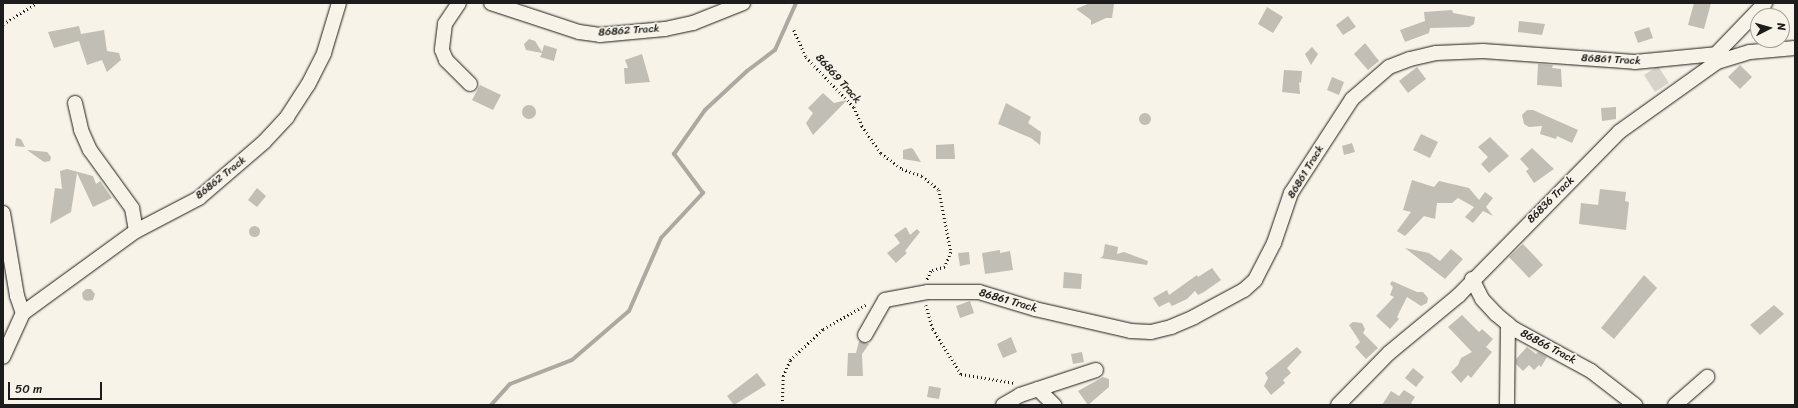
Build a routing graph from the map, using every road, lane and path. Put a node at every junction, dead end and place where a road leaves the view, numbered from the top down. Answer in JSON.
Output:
{"nodes":[{"id":1,"x":36,"y":3,"type":"edge"},
{"id":2,"x":339,"y":3,"type":"edge"},
{"id":3,"x":459,"y":3,"type":"edge"},
{"id":4,"x":491,"y":3,"type":"edge"},
{"id":5,"x":743,"y":3,"type":"edge"},
{"id":6,"x":1765,"y":3,"type":"edge"},
{"id":7,"x":3,"y":24,"type":"edge"},
{"id":8,"x":794,"y":30,"type":"dead end"},
{"id":9,"x":1795,"y":48,"type":"edge"},
{"id":10,"x":1717,"y":58,"type":"junction"},
{"id":11,"x":470,"y":84,"type":"dead end"},
{"id":12,"x":75,"y":103,"type":"dead end"},
{"id":13,"x":3,"y":214,"type":"edge"},
{"id":14,"x":136,"y":231,"type":"junction"},
{"id":15,"x":1472,"y":279,"type":"junction"},
{"id":16,"x":928,"y":292,"type":"junction"},
{"id":17,"x":884,"y":300,"type":"junction"},
{"id":18,"x":23,"y":313,"type":"junction"},
{"id":19,"x":1508,"y":324,"type":"junction"},
{"id":20,"x":864,"y":335,"type":"dead end"},
{"id":21,"x":3,"y":357,"type":"edge"},
{"id":22,"x":1096,"y":370,"type":"dead end"},
{"id":23,"x":1707,"y":377,"type":"dead end"},
{"id":24,"x":1017,"y":383,"type":"dead end"},
{"id":25,"x":1038,"y":389,"type":"junction"},
{"id":26,"x":782,"y":405,"type":"edge"},
{"id":27,"x":1003,"y":405,"type":"edge"},
{"id":28,"x":1054,"y":405,"type":"edge"},
{"id":29,"x":1338,"y":405,"type":"edge"},
{"id":30,"x":1507,"y":405,"type":"edge"},
{"id":31,"x":1635,"y":405,"type":"edge"},
{"id":32,"x":1675,"y":405,"type":"edge"}],
"edges":[{"from":1,"to":7,"type":"path"},
{"from":2,"to":14,"type":"street","name":"86862 Track"},
{"from":3,"to":11,"type":"street"},
{"from":4,"to":5,"type":"street","name":"86862 Track"},
{"from":6,"to":10,"type":"street"},
{"from":8,"to":16,"type":"path","name":"86869 Track"},
{"from":9,"to":10,"type":"street","name":"86836 Track"},
{"from":10,"to":15,"type":"street","name":"86836 Track"},
{"from":10,"to":16,"type":"street","name":"86861 Track"},
{"from":12,"to":14,"type":"street"},
{"from":13,"to":18,"type":"street"},
{"from":14,"to":18,"type":"street","name":"86862 Track"},
{"from":15,"to":19,"type":"street","name":"86866 Track"},
{"from":15,"to":29,"type":"street","name":"86836 Track"},
{"from":16,"to":17,"type":"street","name":"86861 Track"},
{"from":16,"to":24,"type":"path","name":"86869 Track"},
{"from":17,"to":20,"type":"street"},
{"from":17,"to":26,"type":"path"},
{"from":18,"to":21,"type":"street"},
{"from":19,"to":30,"type":"street"},
{"from":19,"to":31,"type":"street","name":"86866 Track"},
{"from":22,"to":25,"type":"street"},
{"from":23,"to":32,"type":"street"},
{"from":25,"to":27,"type":"street"},
{"from":25,"to":28,"type":"street"}]}
